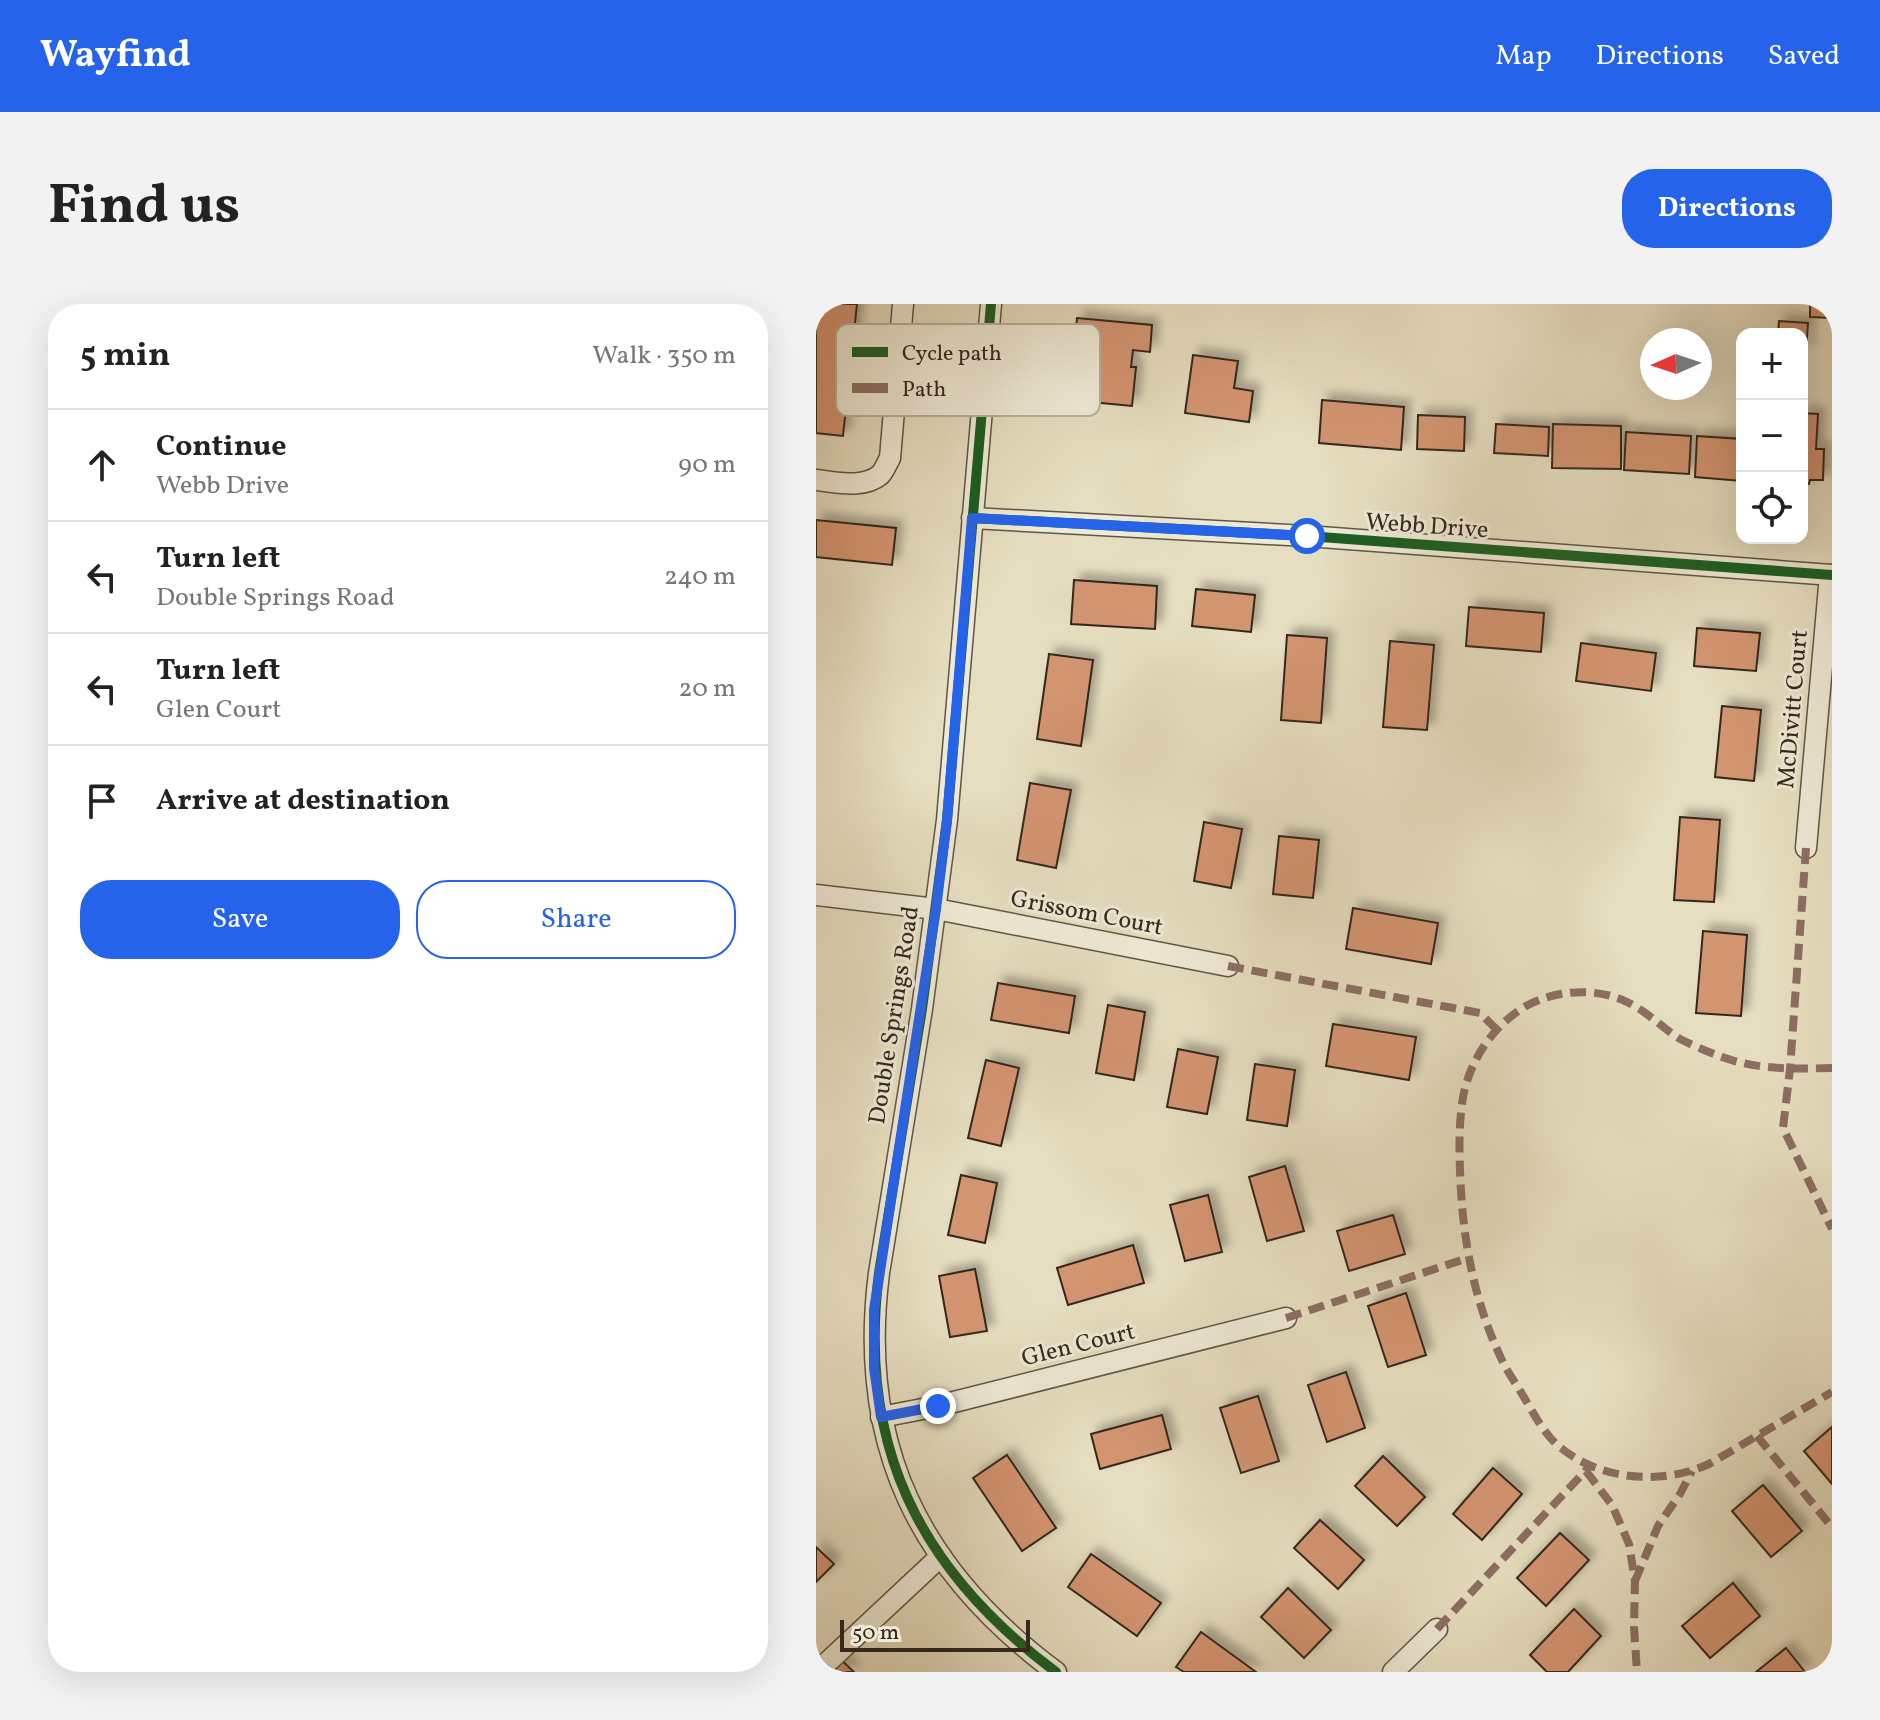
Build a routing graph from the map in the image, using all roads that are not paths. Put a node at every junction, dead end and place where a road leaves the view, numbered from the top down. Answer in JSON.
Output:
{"nodes":[{"id":1,"x":903,"y":304,"type":"edge"},
{"id":2,"x":991,"y":304,"type":"edge"},
{"id":3,"x":901,"y":324,"type":"edge"},
{"id":4,"x":989,"y":324,"type":"edge"},
{"id":5,"x":894,"y":416,"type":"edge"},
{"id":6,"x":981,"y":416,"type":"edge"},
{"id":7,"x":816,"y":480,"type":"edge"},
{"id":8,"x":972,"y":518,"type":"junction"},
{"id":9,"x":1831,"y":575,"type":"edge"},
{"id":10,"x":1806,"y":848,"type":"dead end"},
{"id":11,"x":816,"y":895,"type":"edge"},
{"id":12,"x":936,"y":909,"type":"junction"},
{"id":13,"x":1228,"y":966,"type":"dead end"},
{"id":14,"x":1286,"y":1318,"type":"dead end"},
{"id":15,"x":881,"y":1417,"type":"junction"},
{"id":16,"x":941,"y":1556,"type":"junction"},
{"id":17,"x":1437,"y":1629,"type":"dead end"},
{"id":18,"x":817,"y":1672,"type":"edge"},
{"id":19,"x":1056,"y":1672,"type":"edge"},
{"id":20,"x":1393,"y":1672,"type":"edge"}],
"edges":[{"from":1,"to":3,"type":"street"},
{"from":2,"to":4,"type":"street","name":"Double Springs Road"},
{"from":5,"to":7,"type":"street"},
{"from":6,"to":8,"type":"street","name":"Double Springs Road"},
{"from":8,"to":9,"type":"street","name":"Webb Drive"},
{"from":8,"to":12,"type":"street","name":"Double Springs Road"},
{"from":9,"to":10,"type":"street","name":"McDivitt Court"},
{"from":11,"to":12,"type":"street","name":"Grissom Court"},
{"from":12,"to":13,"type":"street","name":"Grissom Court"},
{"from":12,"to":15,"type":"street","name":"Double Springs Road"},
{"from":14,"to":15,"type":"street","name":"Glen Court"},
{"from":15,"to":16,"type":"street","name":"Double Springs Road"},
{"from":16,"to":18,"type":"street"},
{"from":16,"to":19,"type":"street","name":"Double Springs Road"},
{"from":17,"to":20,"type":"street"}]}
